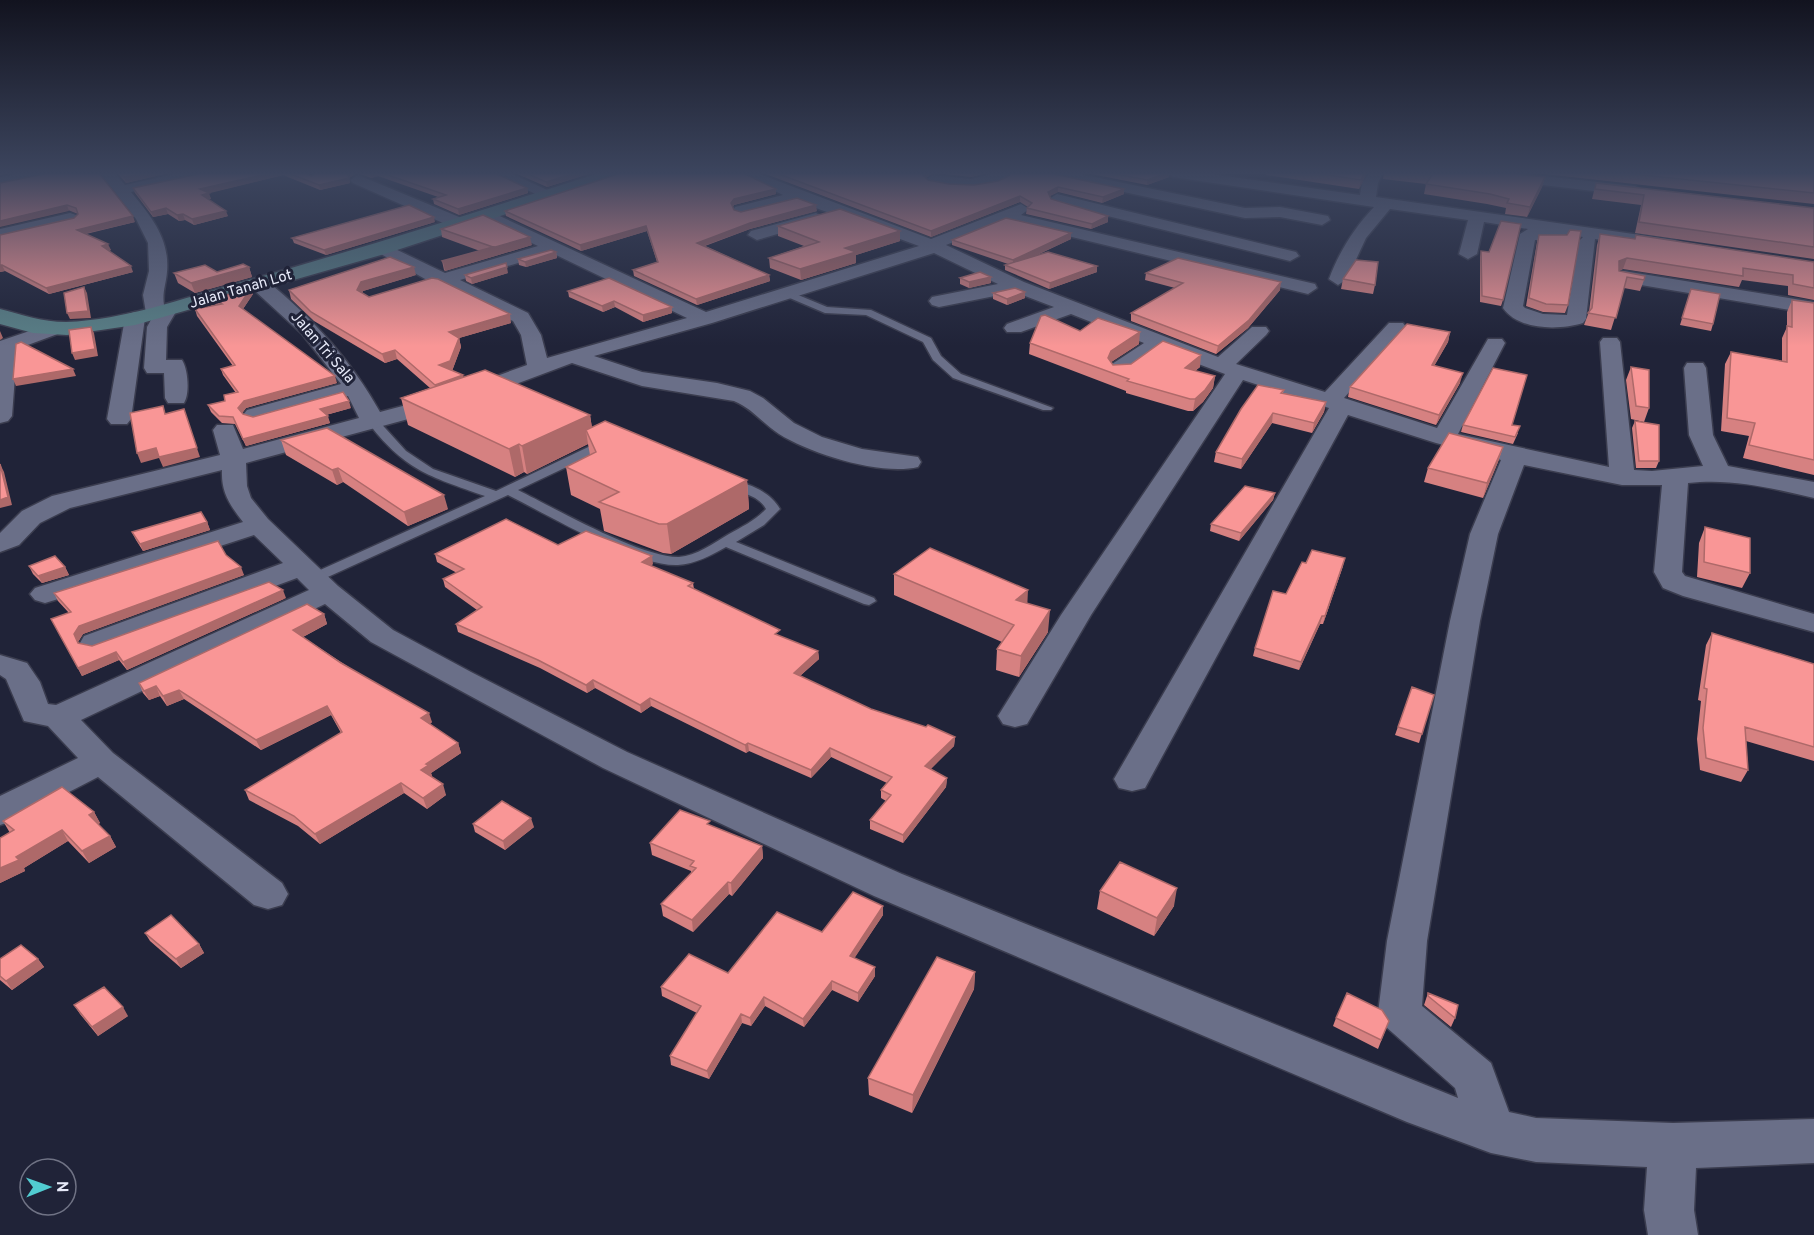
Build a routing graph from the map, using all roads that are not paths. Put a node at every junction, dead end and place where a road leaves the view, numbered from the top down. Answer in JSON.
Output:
{"nodes":[{"id":1,"x":15,"y":231,"type":"edge"},
{"id":2,"x":151,"y":231,"type":"edge"},
{"id":3,"x":435,"y":231,"type":"edge"},
{"id":4,"x":519,"y":231,"type":"edge"},
{"id":5,"x":773,"y":231,"type":"edge"},
{"id":6,"x":891,"y":231,"type":"edge"},
{"id":7,"x":967,"y":231,"type":"edge"},
{"id":8,"x":1068,"y":231,"type":"edge"},
{"id":9,"x":1186,"y":231,"type":"edge"},
{"id":10,"x":1361,"y":231,"type":"edge"},
{"id":11,"x":1473,"y":231,"type":"edge"},
{"id":12,"x":1567,"y":231,"type":"edge"},
{"id":13,"x":0,"y":234,"type":"edge"},
{"id":14,"x":757,"y":235,"type":"dead end"},
{"id":15,"x":1588,"y":241,"type":"junction"},
{"id":16,"x":933,"y":246,"type":"junction"},
{"id":17,"x":555,"y":247,"type":"junction"},
{"id":18,"x":381,"y":249,"type":"junction"},
{"id":19,"x":1468,"y":254,"type":"dead end"},
{"id":20,"x":1290,"y":256,"type":"dead end"},
{"id":21,"x":1624,"y":277,"type":"edge"},
{"id":22,"x":439,"y":279,"type":"junction"},
{"id":23,"x":1338,"y":279,"type":"dead end"},
{"id":24,"x":415,"y":284,"type":"edge"},
{"id":25,"x":260,"y":285,"type":"junction"},
{"id":26,"x":1017,"y":286,"type":"junction"},
{"id":27,"x":1308,"y":288,"type":"dead end"},
{"id":28,"x":788,"y":294,"type":"junction"},
{"id":29,"x":939,"y":301,"type":"dead end"},
{"id":30,"x":1073,"y":307,"type":"junction"},
{"id":31,"x":1814,"y":308,"type":"edge"},
{"id":32,"x":162,"y":312,"type":"junction"},
{"id":33,"x":135,"y":318,"type":"junction"},
{"id":34,"x":2,"y":319,"type":"edge"},
{"id":35,"x":705,"y":319,"type":"junction"},
{"id":36,"x":1396,"y":327,"type":"dead end"},
{"id":37,"x":56,"y":328,"type":"junction"},
{"id":38,"x":1014,"y":328,"type":"dead end"},
{"id":39,"x":1259,"y":331,"type":"dead end"},
{"id":40,"x":1159,"y":342,"type":"junction"},
{"id":41,"x":1610,"y":342,"type":"dead end"},
{"id":42,"x":1496,"y":343,"type":"dead end"},
{"id":43,"x":4,"y":347,"type":"edge"},
{"id":44,"x":572,"y":356,"type":"junction"},
{"id":45,"x":1695,"y":368,"type":"dead end"},
{"id":46,"x":1120,"y":369,"type":"edge"},
{"id":47,"x":1229,"y":369,"type":"junction"},
{"id":48,"x":538,"y":370,"type":"junction"},
{"id":49,"x":356,"y":387,"type":"junction"},
{"id":50,"x":491,"y":387,"type":"junction"},
{"id":51,"x":512,"y":395,"type":"edge"},
{"id":52,"x":176,"y":398,"type":"dead end"},
{"id":53,"x":1336,"y":403,"type":"junction"},
{"id":54,"x":1047,"y":408,"type":"dead end"},
{"id":55,"x":255,"y":415,"type":"edge"},
{"id":56,"x":0,"y":416,"type":"edge"},
{"id":57,"x":119,"y":419,"type":"dead end"},
{"id":58,"x":372,"y":420,"type":"junction"},
{"id":59,"x":596,"y":430,"type":"edge"},
{"id":60,"x":1444,"y":438,"type":"junction"},
{"id":61,"x":230,"y":444,"type":"junction"},
{"id":62,"x":1515,"y":455,"type":"junction"},
{"id":63,"x":909,"y":462,"type":"dead end"},
{"id":64,"x":1718,"y":472,"type":"junction"},
{"id":65,"x":1676,"y":476,"type":"junction"},
{"id":66,"x":1622,"y":477,"type":"junction"},
{"id":67,"x":717,"y":478,"type":"edge"},
{"id":68,"x":1814,"y":490,"type":"edge"},
{"id":69,"x":502,"y":492,"type":"junction"},
{"id":70,"x":259,"y":525,"type":"junction"},
{"id":71,"x":725,"y":542,"type":"junction"},
{"id":72,"x":0,"y":544,"type":"edge"},
{"id":73,"x":315,"y":579,"type":"junction"},
{"id":74,"x":45,"y":594,"type":"dead end"},
{"id":75,"x":869,"y":601,"type":"dead end"},
{"id":76,"x":1814,"y":623,"type":"edge"},
{"id":77,"x":96,"y":643,"type":"edge"},
{"id":78,"x":0,"y":665,"type":"edge"},
{"id":79,"x":1015,"y":716,"type":"dead end"},
{"id":80,"x":59,"y":717,"type":"junction"},
{"id":81,"x":101,"y":761,"type":"junction"},
{"id":82,"x":1132,"y":779,"type":"dead end"},
{"id":83,"x":0,"y":812,"type":"edge"},
{"id":84,"x":268,"y":894,"type":"dead end"},
{"id":85,"x":1491,"y":1131,"type":"junction"},
{"id":86,"x":1814,"y":1141,"type":"edge"},
{"id":87,"x":1673,"y":1146,"type":"junction"},
{"id":88,"x":1673,"y":1235,"type":"edge"}],
"edges":[{"from":1,"to":13,"type":"street"},
{"from":2,"to":32,"type":"street"},
{"from":3,"to":18,"type":"main road","name":"Jalan Tanah Lot"},
{"from":4,"to":17,"type":"street"},
{"from":5,"to":14,"type":"street"},
{"from":6,"to":16,"type":"street"},
{"from":7,"to":16,"type":"street"},
{"from":8,"to":27,"type":"street"},
{"from":9,"to":20,"type":"street"},
{"from":10,"to":23,"type":"street"},
{"from":11,"to":19,"type":"street"},
{"from":12,"to":15,"type":"street"},
{"from":15,"to":15,"type":"street"},
{"from":16,"to":26,"type":"street"},
{"from":16,"to":28,"type":"street"},
{"from":17,"to":22,"type":"street"},
{"from":17,"to":35,"type":"street"},
{"from":18,"to":22,"type":"street"},
{"from":18,"to":25,"type":"main road","name":"Jalan Tanah Lot"},
{"from":21,"to":31,"type":"street"},
{"from":22,"to":24,"type":"street"},
{"from":22,"to":48,"type":"street"},
{"from":25,"to":32,"type":"main road","name":"Jalan Tanah Lot"},
{"from":25,"to":49,"type":"street","name":"Jalan Tri Sala"},
{"from":26,"to":29,"type":"street"},
{"from":26,"to":30,"type":"street"},
{"from":28,"to":35,"type":"street"},
{"from":28,"to":54,"type":"lane"},
{"from":30,"to":38,"type":"street"},
{"from":30,"to":40,"type":"street"},
{"from":32,"to":33,"type":"main road","name":"Jalan Tanah Lot"},
{"from":32,"to":52,"type":"street"},
{"from":33,"to":37,"type":"main road","name":"Jalan Tanah Lot"},
{"from":33,"to":57,"type":"street"},
{"from":34,"to":37,"type":"main road","name":"Jalan Tanah Lot"},
{"from":35,"to":44,"type":"street"},
{"from":36,"to":53,"type":"street"},
{"from":37,"to":43,"type":"street"},
{"from":39,"to":47,"type":"street"},
{"from":40,"to":46,"type":"street"},
{"from":40,"to":47,"type":"street"},
{"from":41,"to":66,"type":"street"},
{"from":42,"to":60,"type":"street"},
{"from":43,"to":56,"type":"street"},
{"from":44,"to":48,"type":"street"},
{"from":44,"to":63,"type":"street"},
{"from":45,"to":64,"type":"street"},
{"from":47,"to":53,"type":"street"},
{"from":47,"to":79,"type":"street"},
{"from":48,"to":50,"type":"street"},
{"from":49,"to":55,"type":"street"},
{"from":49,"to":58,"type":"street","name":"Jalan Tri Sala"},
{"from":50,"to":51,"type":"lane"},
{"from":50,"to":58,"type":"street"},
{"from":53,"to":60,"type":"street"},
{"from":53,"to":82,"type":"street"},
{"from":58,"to":61,"type":"street"},
{"from":58,"to":69,"type":"lane"},
{"from":59,"to":69,"type":"lane"},
{"from":60,"to":62,"type":"street"},
{"from":61,"to":70,"type":"street"},
{"from":61,"to":72,"type":"street"},
{"from":62,"to":66,"type":"street"},
{"from":62,"to":85,"type":"street"},
{"from":64,"to":65,"type":"street"},
{"from":64,"to":68,"type":"street"},
{"from":65,"to":66,"type":"street"},
{"from":65,"to":76,"type":"street"},
{"from":67,"to":71,"type":"lane"},
{"from":69,"to":71,"type":"lane"},
{"from":69,"to":73,"type":"lane"},
{"from":70,"to":73,"type":"street"},
{"from":70,"to":74,"type":"street"},
{"from":71,"to":75,"type":"lane"},
{"from":73,"to":77,"type":"street"},
{"from":73,"to":80,"type":"street"},
{"from":73,"to":85,"type":"street"},
{"from":78,"to":80,"type":"street"},
{"from":80,"to":81,"type":"street"},
{"from":81,"to":83,"type":"street"},
{"from":81,"to":84,"type":"street"},
{"from":85,"to":87,"type":"street"},
{"from":86,"to":87,"type":"street"},
{"from":87,"to":88,"type":"street"}]}
